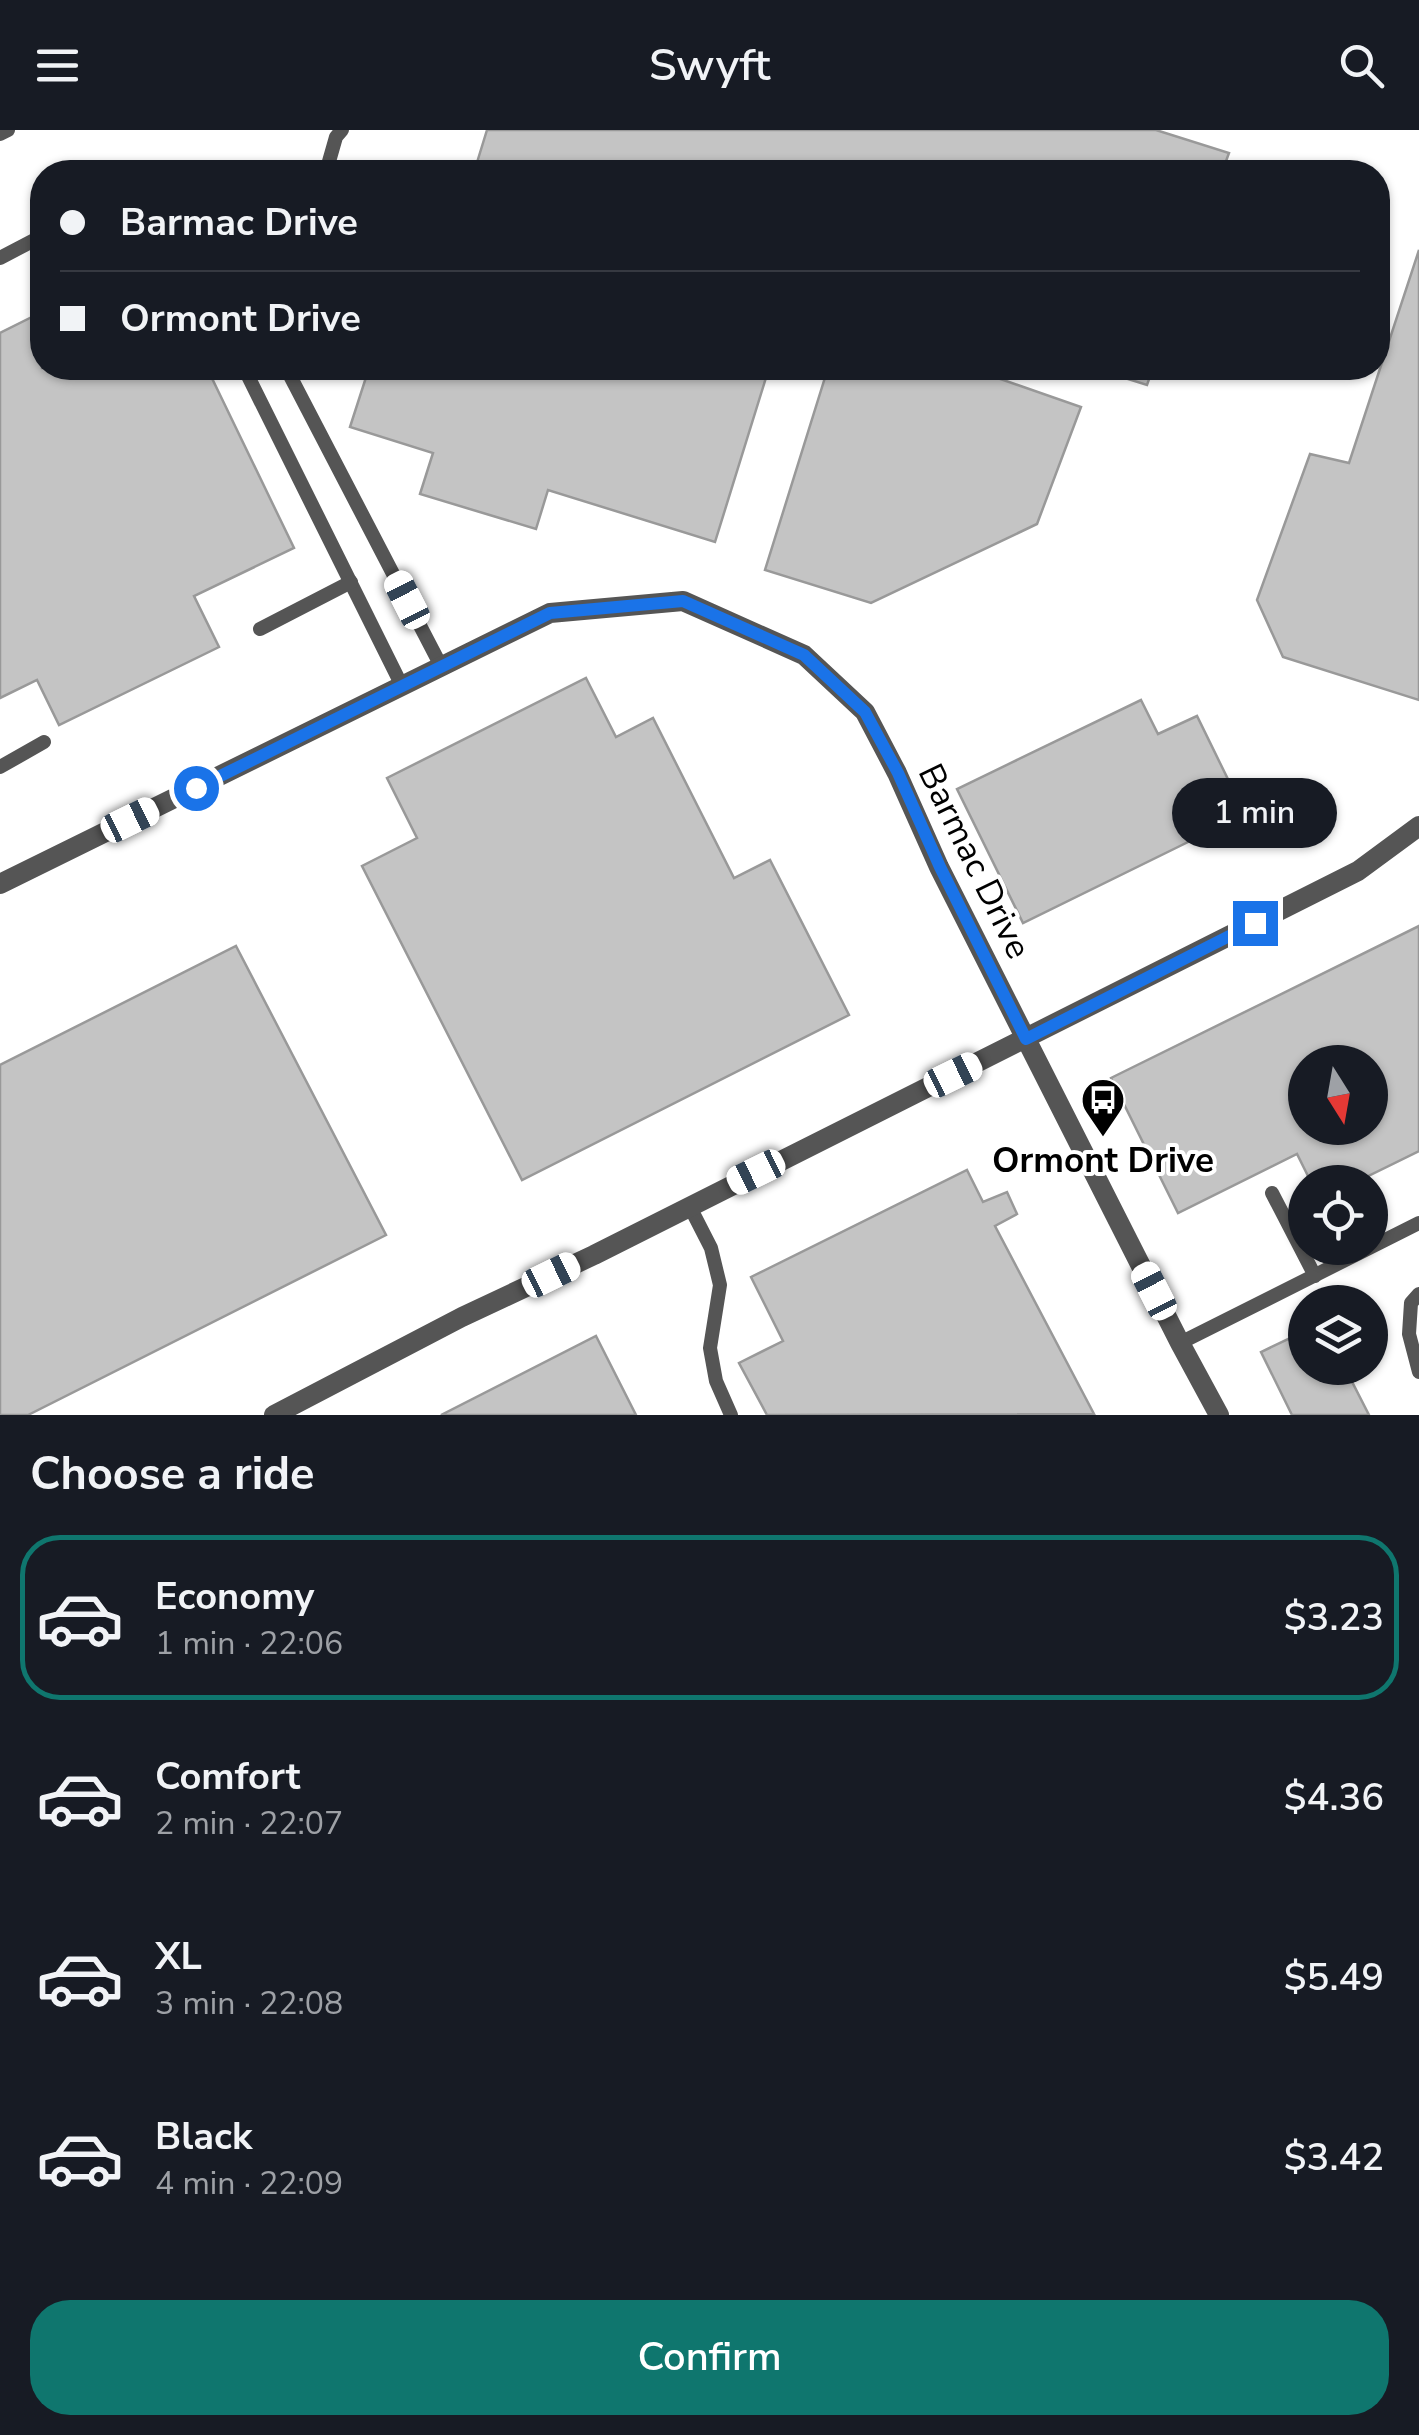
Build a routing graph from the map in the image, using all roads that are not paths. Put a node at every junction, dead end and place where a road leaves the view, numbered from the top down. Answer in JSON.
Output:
{"nodes":[{"id":1,"x":8,"y":130,"type":"edge"},
{"id":2,"x":342,"y":130,"type":"edge"},
{"id":3,"x":0,"y":134,"type":"edge"},
{"id":4,"x":329,"y":160,"type":"edge"},
{"id":5,"x":30,"y":242,"type":"edge"},
{"id":6,"x":0,"y":258,"type":"edge"},
{"id":7,"x":250,"y":380,"type":"edge"},
{"id":8,"x":292,"y":380,"type":"edge"},
{"id":9,"x":351,"y":582,"type":"junction"},
{"id":10,"x":260,"y":629,"type":"dead end"},
{"id":11,"x":442,"y":666,"type":"junction"},
{"id":12,"x":402,"y":686,"type":"junction"},
{"id":13,"x":44,"y":742,"type":"dead end"},
{"id":14,"x":0,"y":767,"type":"edge"},
{"id":15,"x":1419,"y":826,"type":"edge"},
{"id":16,"x":0,"y":884,"type":"edge"},
{"id":17,"x":1026,"y":1039,"type":"junction"},
{"id":18,"x":1272,"y":1194,"type":"dead end"},
{"id":19,"x":690,"y":1205,"type":"junction"},
{"id":20,"x":1419,"y":1223,"type":"edge"},
{"id":21,"x":1315,"y":1276,"type":"junction"},
{"id":22,"x":1419,"y":1294,"type":"edge"},
{"id":23,"x":1180,"y":1343,"type":"junction"},
{"id":24,"x":1419,"y":1372,"type":"edge"},
{"id":25,"x":274,"y":1415,"type":"edge"},
{"id":26,"x":731,"y":1415,"type":"edge"},
{"id":27,"x":1219,"y":1415,"type":"edge"}],
"edges":[{"from":1,"to":3,"type":"lane"},
{"from":2,"to":4,"type":"lane"},
{"from":5,"to":6,"type":"lane"},
{"from":7,"to":9,"type":"lane"},
{"from":8,"to":11,"type":"lane"},
{"from":9,"to":10,"type":"lane"},
{"from":9,"to":12,"type":"lane"},
{"from":11,"to":12,"type":"street","name":"Barmac Drive"},
{"from":11,"to":17,"type":"street","name":"Barmac Drive"},
{"from":12,"to":16,"type":"street","name":"Barmac Drive"},
{"from":13,"to":14,"type":"lane"},
{"from":15,"to":17,"type":"street"},
{"from":17,"to":19,"type":"street"},
{"from":17,"to":23,"type":"street","name":"Barmac Drive"},
{"from":18,"to":21,"type":"lane"},
{"from":19,"to":25,"type":"street"},
{"from":19,"to":26,"type":"lane"},
{"from":20,"to":21,"type":"lane"},
{"from":21,"to":23,"type":"lane"},
{"from":22,"to":24,"type":"lane"},
{"from":23,"to":27,"type":"street","name":"Barmac Drive"}]}
